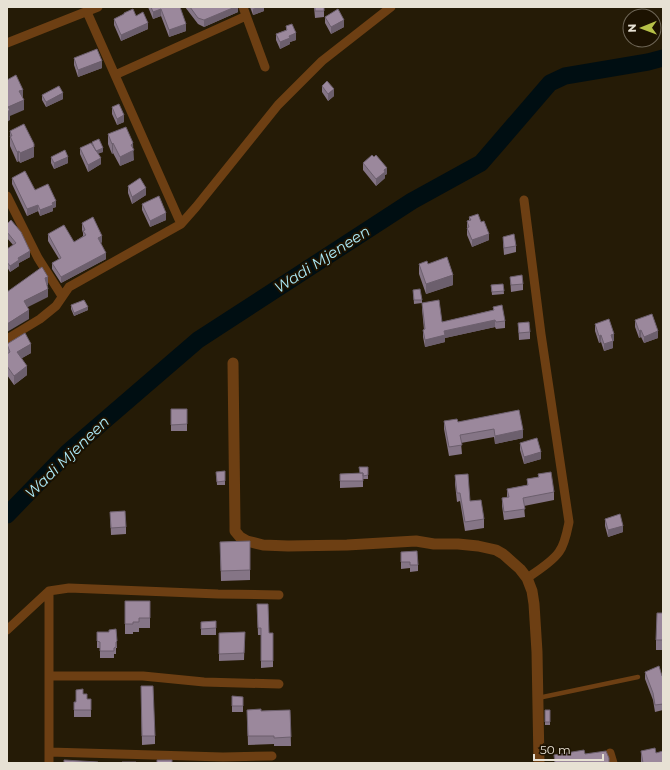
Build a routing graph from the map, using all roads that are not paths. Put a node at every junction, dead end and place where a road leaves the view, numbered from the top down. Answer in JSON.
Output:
{"nodes":[{"id":1,"x":98,"y":7,"type":"edge"},
{"id":2,"x":243,"y":7,"type":"edge"},
{"id":3,"x":391,"y":7,"type":"edge"},
{"id":4,"x":87,"y":12,"type":"junction"},
{"id":5,"x":246,"y":16,"type":"junction"},
{"id":6,"x":7,"y":43,"type":"edge"},
{"id":7,"x":265,"y":67,"type":"dead end"},
{"id":8,"x":115,"y":75,"type":"junction"},
{"id":9,"x":7,"y":196,"type":"edge"},
{"id":10,"x":524,"y":200,"type":"dead end"},
{"id":11,"x":181,"y":224,"type":"junction"},
{"id":12,"x":62,"y":296,"type":"junction"},
{"id":13,"x":7,"y":339,"type":"edge"},
{"id":14,"x":233,"y":363,"type":"dead end"},
{"id":15,"x":526,"y":578,"type":"junction"},
{"id":16,"x":49,"y":591,"type":"junction"},
{"id":17,"x":279,"y":594,"type":"dead end"},
{"id":18,"x":7,"y":630,"type":"edge"},
{"id":19,"x":49,"y":676,"type":"junction"},
{"id":20,"x":638,"y":677,"type":"dead end"},
{"id":21,"x":278,"y":684,"type":"dead end"},
{"id":22,"x":538,"y":698,"type":"junction"},
{"id":23,"x":49,"y":752,"type":"junction"},
{"id":24,"x":610,"y":753,"type":"dead end"},
{"id":25,"x":272,"y":756,"type":"dead end"},
{"id":26,"x":49,"y":763,"type":"edge"},
{"id":27,"x":539,"y":763,"type":"edge"},
{"id":28,"x":613,"y":763,"type":"edge"}],
"edges":[{"from":1,"to":4,"type":"street"},
{"from":2,"to":5,"type":"street"},
{"from":3,"to":11,"type":"street"},
{"from":4,"to":6,"type":"street"},
{"from":4,"to":8,"type":"street"},
{"from":5,"to":7,"type":"street"},
{"from":5,"to":8,"type":"street"},
{"from":8,"to":11,"type":"street"},
{"from":9,"to":12,"type":"street"},
{"from":10,"to":15,"type":"street"},
{"from":11,"to":12,"type":"street"},
{"from":12,"to":13,"type":"street"},
{"from":14,"to":15,"type":"street"},
{"from":15,"to":22,"type":"street"},
{"from":16,"to":17,"type":"street"},
{"from":16,"to":18,"type":"street"},
{"from":16,"to":19,"type":"street"},
{"from":19,"to":21,"type":"street"},
{"from":19,"to":23,"type":"street"},
{"from":20,"to":22,"type":"lane"},
{"from":22,"to":27,"type":"street"},
{"from":23,"to":25,"type":"street"},
{"from":23,"to":26,"type":"street"},
{"from":24,"to":28,"type":"street"}]}
